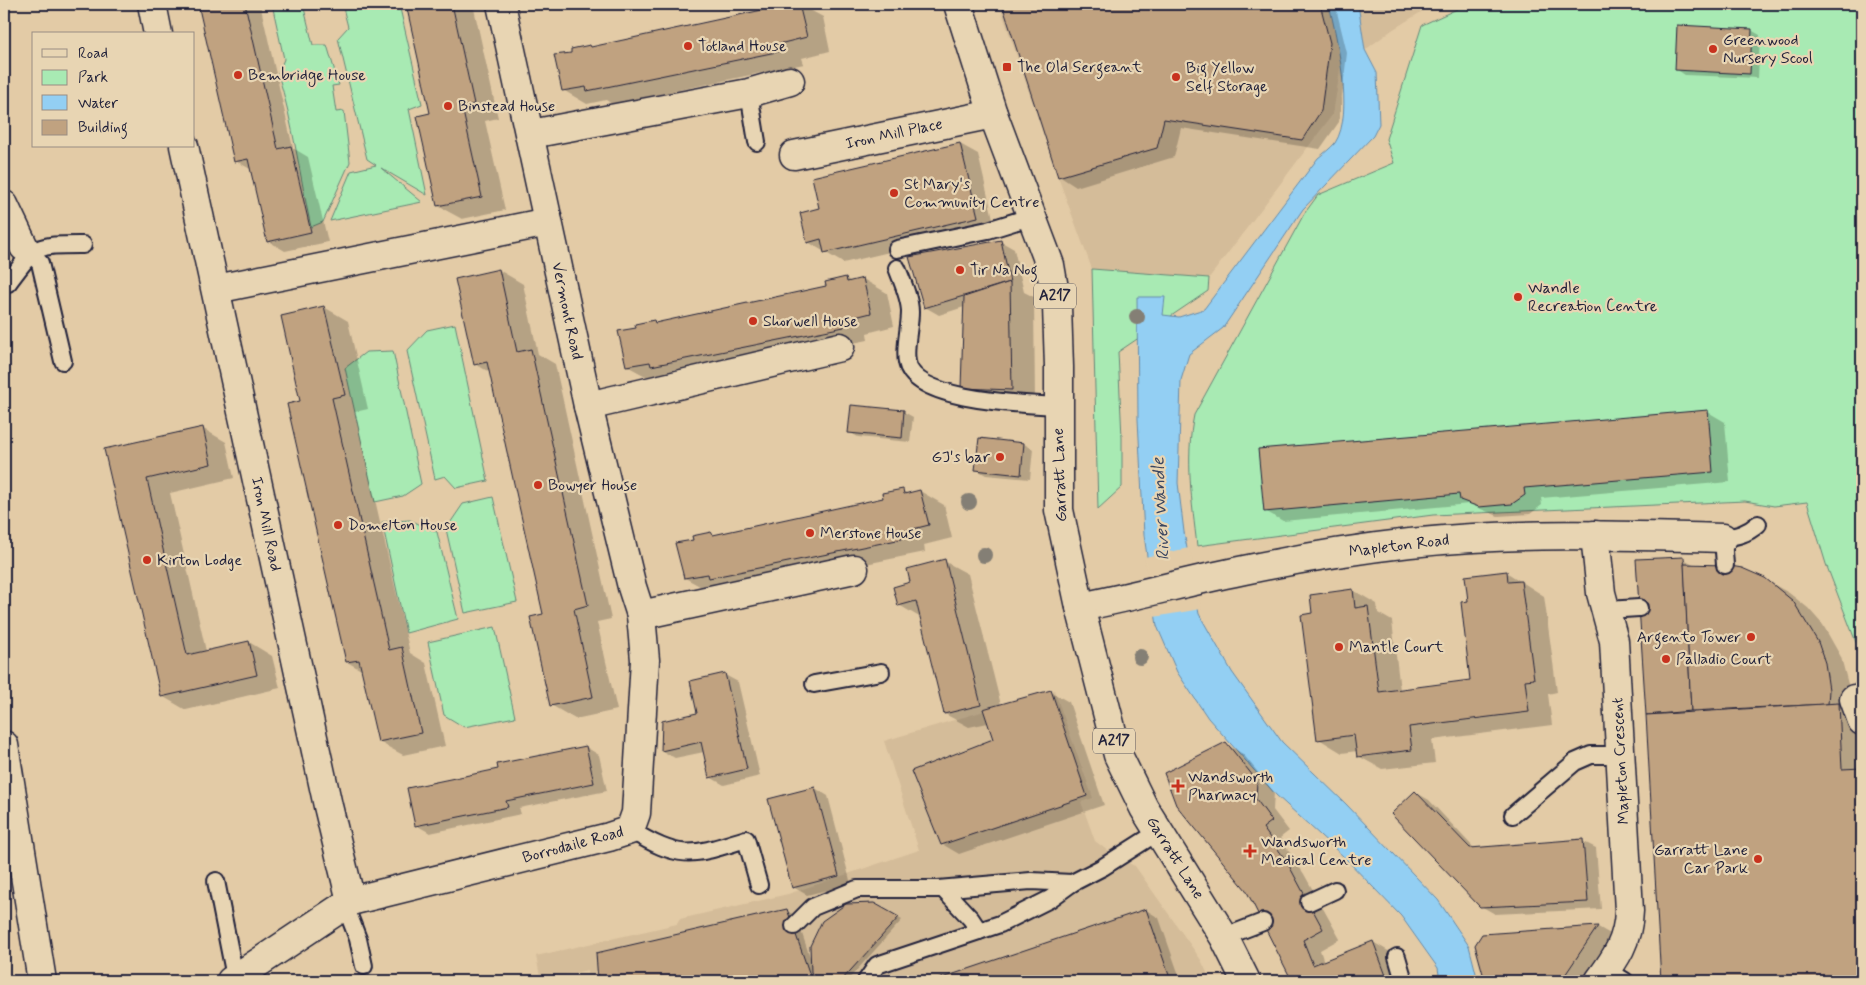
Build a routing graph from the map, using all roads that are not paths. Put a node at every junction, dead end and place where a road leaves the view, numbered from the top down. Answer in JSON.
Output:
{"nodes":[{"id":1,"x":152,"y":4,"type":"edge"},
{"id":2,"x":501,"y":4,"type":"edge"},
{"id":3,"x":958,"y":4,"type":"edge"},
{"id":4,"x":158,"y":32,"type":"edge"},
{"id":5,"x":790,"y":81,"type":"dead end"},
{"id":6,"x":749,"y":93,"type":"junction"},
{"id":7,"x":994,"y":114,"type":"junction"},
{"id":8,"x":531,"y":134,"type":"junction"},
{"id":9,"x":757,"y":142,"type":"dead end"},
{"id":10,"x":184,"y":148,"type":"edge"},
{"id":11,"x":794,"y":155,"type":"dead end"},
{"id":12,"x":4,"y":205,"type":"edge"},
{"id":13,"x":1033,"y":216,"type":"junction"},
{"id":14,"x":548,"y":222,"type":"junction"},
{"id":15,"x":83,"y":245,"type":"dead end"},
{"id":16,"x":897,"y":249,"type":"dead end"},
{"id":17,"x":27,"y":250,"type":"junction"},
{"id":18,"x":897,"y":268,"type":"dead end"},
{"id":19,"x":8,"y":283,"type":"dead end"},
{"id":20,"x":216,"y":288,"type":"junction"},
{"id":21,"x":840,"y":347,"type":"dead end"},
{"id":22,"x":63,"y":361,"type":"dead end"},
{"id":23,"x":588,"y":406,"type":"junction"},
{"id":24,"x":1058,"y":406,"type":"junction"},
{"id":25,"x":1758,"y":524,"type":"dead end"},
{"id":26,"x":1595,"y":535,"type":"junction"},
{"id":27,"x":1722,"y":538,"type":"junction"},
{"id":28,"x":1726,"y":565,"type":"dead end"},
{"id":29,"x":854,"y":569,"type":"dead end"},
{"id":30,"x":1080,"y":607,"type":"junction"},
{"id":31,"x":1639,"y":608,"type":"dead end"},
{"id":32,"x":1607,"y":610,"type":"junction"},
{"id":33,"x":641,"y":615,"type":"junction"},
{"id":34,"x":881,"y":672,"type":"dead end"},
{"id":35,"x":814,"y":684,"type":"dead end"},
{"id":36,"x":4,"y":745,"type":"edge"},
{"id":37,"x":1621,"y":755,"type":"junction"},
{"id":38,"x":1513,"y":815,"type":"dead end"},
{"id":39,"x":630,"y":830,"type":"junction"},
{"id":40,"x":1158,"y":832,"type":"junction"},
{"id":41,"x":216,"y":881,"type":"dead end"},
{"id":42,"x":1072,"y":883,"type":"junction"},
{"id":43,"x":759,"y":884,"type":"dead end"},
{"id":44,"x":943,"y":889,"type":"junction"},
{"id":45,"x":1336,"y":890,"type":"dead end"},
{"id":46,"x":1309,"y":902,"type":"dead end"},
{"id":47,"x":348,"y":903,"type":"junction"},
{"id":48,"x":1262,"y":922,"type":"dead end"},
{"id":49,"x":794,"y":926,"type":"dead end"},
{"id":50,"x":979,"y":931,"type":"junction"},
{"id":51,"x":1224,"y":937,"type":"junction"},
{"id":52,"x":1397,"y":957,"type":"dead end"},
{"id":53,"x":364,"y":966,"type":"dead end"},
{"id":54,"x":1610,"y":978,"type":"edge"},
{"id":55,"x":235,"y":979,"type":"edge"},
{"id":56,"x":42,"y":981,"type":"edge"},
{"id":57,"x":866,"y":981,"type":"edge"},
{"id":58,"x":1246,"y":981,"type":"edge"},
{"id":59,"x":1404,"y":981,"type":"edge"}],
"edges":[{"from":1,"to":4,"type":"street"},
{"from":2,"to":8,"type":"street","name":"Vermont Road"},
{"from":3,"to":7,"type":"street","name":"Garratt Lane","number":"A217"},
{"from":5,"to":6,"type":"street"},
{"from":6,"to":8,"type":"street"},
{"from":6,"to":9,"type":"lane"},
{"from":7,"to":11,"type":"street","name":"Iron Mill Place"},
{"from":7,"to":13,"type":"street","name":"Garratt Lane","number":"A217"},
{"from":8,"to":14,"type":"street","name":"Vermont Road"},
{"from":10,"to":20,"type":"street","name":"Iron Mill Road"},
{"from":12,"to":17,"type":"street"},
{"from":13,"to":16,"type":"lane"},
{"from":13,"to":24,"type":"street","name":"Garratt Lane","number":"A217"},
{"from":14,"to":20,"type":"street"},
{"from":14,"to":23,"type":"street","name":"Vermont Road"},
{"from":15,"to":17,"type":"lane"},
{"from":17,"to":19,"type":"lane"},
{"from":17,"to":22,"type":"lane"},
{"from":18,"to":24,"type":"lane"},
{"from":20,"to":47,"type":"street","name":"Iron Mill Road"},
{"from":21,"to":23,"type":"street"},
{"from":23,"to":33,"type":"street","name":"Vermont Road"},
{"from":24,"to":30,"type":"street","name":"Garratt Lane","number":"A217"},
{"from":25,"to":27,"type":"lane"},
{"from":26,"to":27,"type":"street","name":"Mapleton Road"},
{"from":26,"to":30,"type":"street","name":"Mapleton Road"},
{"from":26,"to":32,"type":"street","name":"Mapleton Crescent"},
{"from":27,"to":28,"type":"lane"},
{"from":29,"to":33,"type":"street"},
{"from":30,"to":40,"type":"street","name":"Garratt Lane","number":"A217"},
{"from":31,"to":32,"type":"lane"},
{"from":32,"to":37,"type":"street","name":"Mapleton Crescent"},
{"from":33,"to":39,"type":"street","name":"Borrodaile Road"},
{"from":34,"to":35,"type":"lane"},
{"from":36,"to":56,"type":"street"},
{"from":37,"to":38,"type":"lane"},
{"from":37,"to":54,"type":"street","name":"Mapleton Crescent"},
{"from":39,"to":43,"type":"lane"},
{"from":39,"to":47,"type":"street","name":"Borrodaile Road"},
{"from":40,"to":42,"type":"lane"},
{"from":40,"to":51,"type":"street","name":"Garratt Lane","number":"A217"},
{"from":41,"to":55,"type":"lane"},
{"from":42,"to":44,"type":"lane"},
{"from":42,"to":50,"type":"lane"},
{"from":44,"to":49,"type":"lane"},
{"from":44,"to":50,"type":"lane"},
{"from":45,"to":46,"type":"lane"},
{"from":47,"to":53,"type":"lane"},
{"from":47,"to":55,"type":"street","name":"Borrodaile Road"},
{"from":48,"to":51,"type":"lane"},
{"from":50,"to":57,"type":"lane"},
{"from":51,"to":58,"type":"street","name":"Garratt Lane","number":"A217"},
{"from":52,"to":59,"type":"lane"}]}
